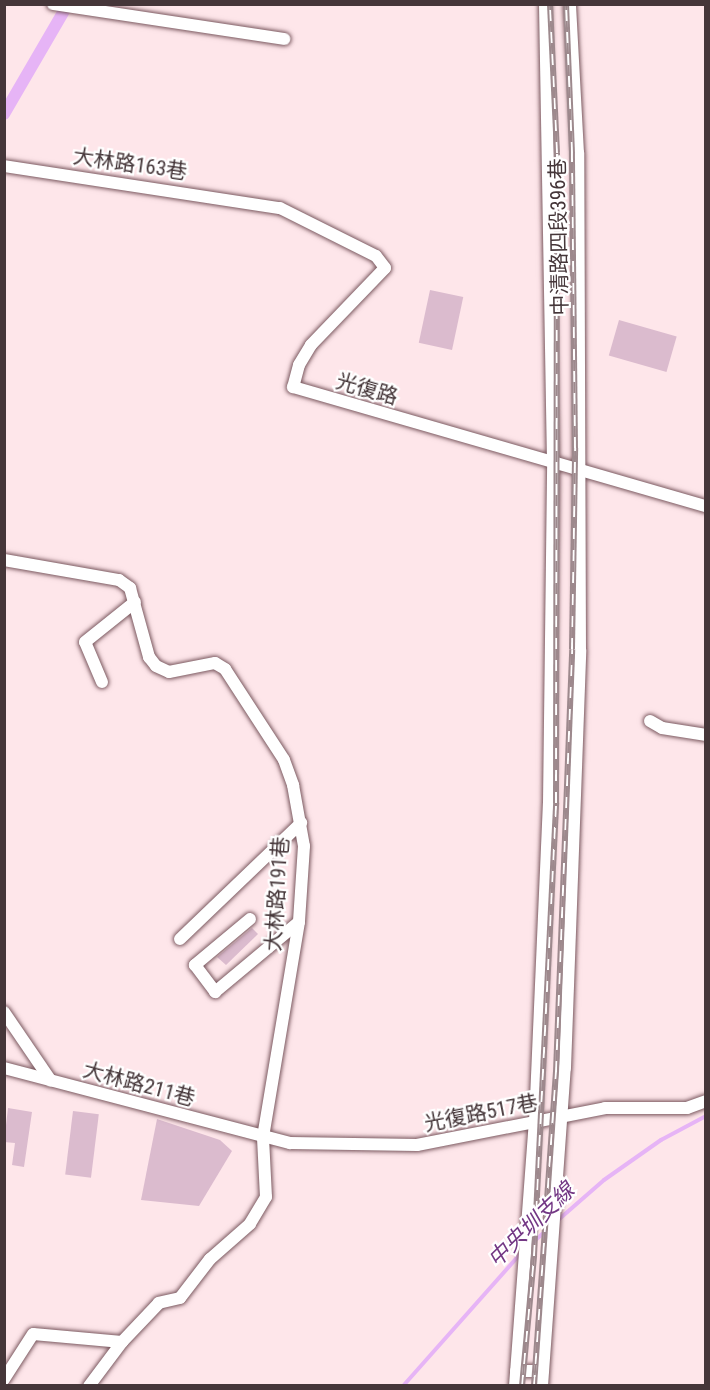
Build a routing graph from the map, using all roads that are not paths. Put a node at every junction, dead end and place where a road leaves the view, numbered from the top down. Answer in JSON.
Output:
{"nodes":[{"id":1,"x":53,"y":4,"type":"edge"},
{"id":2,"x":545,"y":4,"type":"edge"},
{"id":3,"x":570,"y":4,"type":"edge"},
{"id":4,"x":284,"y":39,"type":"dead end"},
{"id":5,"x":4,"y":166,"type":"edge"},
{"id":6,"x":270,"y":204,"type":"joint"},
{"id":7,"x":553,"y":462,"type":"junction"},
{"id":8,"x":581,"y":469,"type":"junction"},
{"id":9,"x":705,"y":506,"type":"edge"},
{"id":10,"x":4,"y":560,"type":"edge"},
{"id":11,"x":135,"y":602,"type":"junction"},
{"id":12,"x":102,"y":682,"type":"dead end"},
{"id":13,"x":650,"y":721,"type":"dead end"},
{"id":14,"x":705,"y":735,"type":"edge"},
{"id":15,"x":301,"y":823,"type":"junction"},
{"id":16,"x":250,"y":919,"type":"dead end"},
{"id":17,"x":299,"y":922,"type":"junction"},
{"id":18,"x":180,"y":939,"type":"dead end"},
{"id":19,"x":4,"y":1012,"type":"edge"},
{"id":20,"x":4,"y":1068,"type":"edge"},
{"id":21,"x":51,"y":1081,"type":"junction"},
{"id":22,"x":705,"y":1101,"type":"edge"},
{"id":23,"x":562,"y":1116,"type":"junction"},
{"id":24,"x":535,"y":1122,"type":"junction"},
{"id":25,"x":263,"y":1138,"type":"junction"},
{"id":26,"x":122,"y":1342,"type":"junction"},
{"id":27,"x":516,"y":1371,"type":"junction"},
{"id":28,"x":543,"y":1371,"type":"junction"},
{"id":29,"x":4,"y":1378,"type":"edge"},
{"id":30,"x":89,"y":1386,"type":"edge"},
{"id":31,"x":515,"y":1386,"type":"edge"},
{"id":32,"x":542,"y":1386,"type":"edge"}],
"edges":[{"from":1,"to":4,"type":"street"},
{"from":2,"to":7,"type":"street","name":"中清路四段396巷"},
{"from":3,"to":8,"type":"street","name":"中清路四段396巷"},
{"from":5,"to":6,"type":"street","name":"大林路163巷"},
{"from":6,"to":7,"type":"street","name":"光復路"},
{"from":7,"to":8,"type":"street","name":"光復路"},
{"from":7,"to":24,"type":"street","name":"中清路四段396巷"},
{"from":8,"to":9,"type":"street","name":"光復路"},
{"from":8,"to":23,"type":"street","name":"中清路四段396巷"},
{"from":10,"to":11,"type":"street","name":"大林路191巷"},
{"from":11,"to":12,"type":"street"},
{"from":11,"to":15,"type":"street","name":"大林路191巷"},
{"from":13,"to":14,"type":"street"},
{"from":15,"to":17,"type":"street","name":"大林路191巷"},
{"from":15,"to":18,"type":"street"},
{"from":16,"to":17,"type":"street"},
{"from":17,"to":25,"type":"street","name":"大林路191巷"},
{"from":19,"to":21,"type":"street"},
{"from":20,"to":21,"type":"street","name":"大林路211巷"},
{"from":21,"to":25,"type":"street","name":"大林路211巷"},
{"from":22,"to":23,"type":"street","name":"光復路517巷"},
{"from":23,"to":24,"type":"street","name":"光復路517巷"},
{"from":23,"to":28,"type":"street","name":"中清路四段396巷"},
{"from":24,"to":25,"type":"street","name":"光復路517巷"},
{"from":24,"to":27,"type":"street","name":"中清路四段396巷"},
{"from":25,"to":26,"type":"street","name":"大林路191巷"},
{"from":26,"to":29,"type":"street"},
{"from":26,"to":30,"type":"street","name":"大林路191巷"},
{"from":27,"to":28,"type":"street"},
{"from":27,"to":31,"type":"street","name":"中清路四段396巷"},
{"from":28,"to":32,"type":"street","name":"中清路四段396巷"}]}
